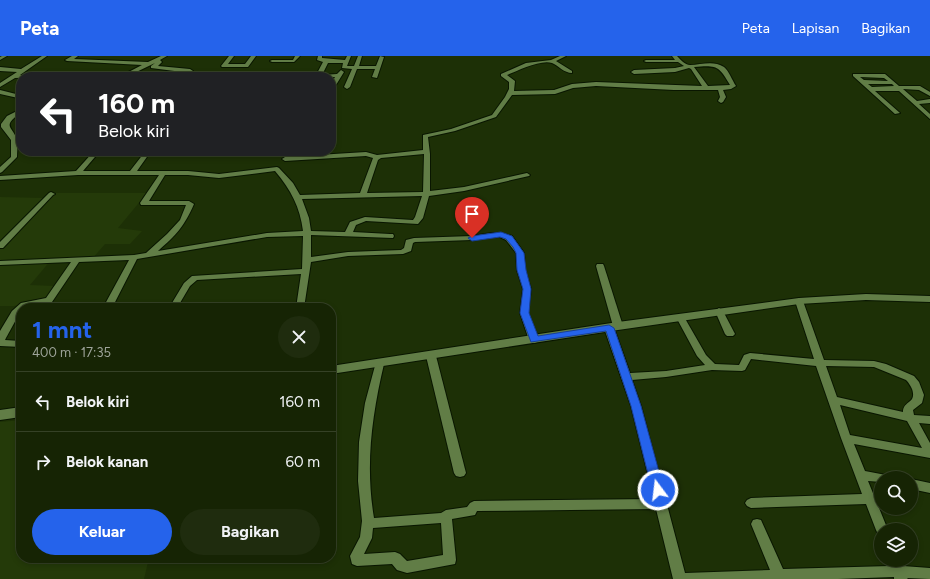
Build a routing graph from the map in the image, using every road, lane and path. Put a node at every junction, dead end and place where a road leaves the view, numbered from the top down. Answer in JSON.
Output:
{"nodes":[{"id":1,"x":5,"y":56,"type":"edge"},
{"id":2,"x":45,"y":56,"type":"edge"},
{"id":3,"x":76,"y":56,"type":"edge"},
{"id":4,"x":113,"y":56,"type":"edge"},
{"id":5,"x":165,"y":56,"type":"edge"},
{"id":6,"x":232,"y":56,"type":"edge"},
{"id":7,"x":254,"y":56,"type":"edge"},
{"id":8,"x":276,"y":56,"type":"edge"},
{"id":9,"x":298,"y":56,"type":"edge"},
{"id":10,"x":320,"y":56,"type":"edge"},
{"id":11,"x":349,"y":56,"type":"edge"},
{"id":12,"x":564,"y":56,"type":"edge"},
{"id":13,"x":674,"y":56,"type":"edge"},
{"id":14,"x":360,"y":57,"type":"dead end"},
{"id":15,"x":382,"y":57,"type":"dead end"},
{"id":16,"x":0,"y":59,"type":"edge"},
{"id":17,"x":552,"y":60,"type":"junction"},
{"id":18,"x":272,"y":61,"type":"junction"},
{"id":19,"x":326,"y":61,"type":"junction"},
{"id":20,"x":646,"y":61,"type":"dead end"},
{"id":21,"x":679,"y":61,"type":"junction"},
{"id":22,"x":105,"y":62,"type":"junction"},
{"id":23,"x":152,"y":62,"type":"junction"},
{"id":24,"x":345,"y":64,"type":"junction"},
{"id":25,"x":268,"y":66,"type":"dead end"},
{"id":26,"x":689,"y":66,"type":"junction"},
{"id":27,"x":356,"y":67,"type":"junction"},
{"id":28,"x":378,"y":68,"type":"junction"},
{"id":29,"x":0,"y":69,"type":"edge"},
{"id":30,"x":22,"y":71,"type":"joint"},
{"id":31,"x":132,"y":72,"type":"edge"},
{"id":32,"x":188,"y":72,"type":"edge"},
{"id":33,"x":320,"y":72,"type":"edge"},
{"id":34,"x":570,"y":72,"type":"dead end"},
{"id":35,"x":634,"y":72,"type":"dead end"},
{"id":36,"x":336,"y":75,"type":"edge"},
{"id":37,"x":340,"y":75,"type":"junction"},
{"id":38,"x":15,"y":76,"type":"edge"},
{"id":39,"x":375,"y":77,"type":"dead end"},
{"id":40,"x":336,"y":81,"type":"edge"},
{"id":41,"x":862,"y":82,"type":"junction"},
{"id":42,"x":891,"y":83,"type":"junction"},
{"id":43,"x":0,"y":85,"type":"edge"},
{"id":44,"x":347,"y":87,"type":"dead end"},
{"id":45,"x":706,"y":88,"type":"junction"},
{"id":46,"x":720,"y":88,"type":"junction"},
{"id":47,"x":898,"y":88,"type":"junction"},
{"id":48,"x":870,"y":89,"type":"junction"},
{"id":49,"x":0,"y":92,"type":"edge"},
{"id":50,"x":510,"y":92,"type":"junction"},
{"id":51,"x":930,"y":94,"type":"edge"},
{"id":52,"x":16,"y":96,"type":"edge"},
{"id":53,"x":930,"y":100,"type":"edge"},
{"id":54,"x":721,"y":101,"type":"dead end"},
{"id":55,"x":915,"y":102,"type":"junction"},
{"id":56,"x":897,"y":113,"type":"dead end"},
{"id":57,"x":16,"y":114,"type":"edge"},
{"id":58,"x":0,"y":117,"type":"edge"},
{"id":59,"x":9,"y":117,"type":"junction"},
{"id":60,"x":930,"y":117,"type":"edge"},
{"id":61,"x":14,"y":140,"type":"joint"},
{"id":62,"x":426,"y":152,"type":"junction"},
{"id":63,"x":93,"y":156,"type":"edge"},
{"id":64,"x":145,"y":156,"type":"edge"},
{"id":65,"x":287,"y":156,"type":"edge"},
{"id":66,"x":378,"y":157,"type":"junction"},
{"id":67,"x":284,"y":160,"type":"junction"},
{"id":68,"x":274,"y":169,"type":"junction"},
{"id":69,"x":0,"y":171,"type":"edge"},
{"id":70,"x":78,"y":173,"type":"junction"},
{"id":71,"x":132,"y":174,"type":"junction"},
{"id":72,"x":162,"y":174,"type":"junction"},
{"id":73,"x":527,"y":175,"type":"dead end"},
{"id":74,"x":0,"y":178,"type":"edge"},
{"id":75,"x":51,"y":194,"type":"dead end"},
{"id":76,"x":426,"y":194,"type":"junction"},
{"id":77,"x":363,"y":195,"type":"junction"},
{"id":78,"x":298,"y":198,"type":"junction"},
{"id":79,"x":308,"y":233,"type":"junction"},
{"id":80,"x":348,"y":234,"type":"junction"},
{"id":81,"x":390,"y":236,"type":"dead end"},
{"id":82,"x":0,"y":246,"type":"edge"},
{"id":83,"x":148,"y":255,"type":"junction"},
{"id":84,"x":134,"y":257,"type":"junction"},
{"id":85,"x":308,"y":260,"type":"junction"},
{"id":86,"x":76,"y":261,"type":"junction"},
{"id":87,"x":0,"y":263,"type":"edge"},
{"id":88,"x":600,"y":266,"type":"dead end"},
{"id":89,"x":306,"y":271,"type":"junction"},
{"id":90,"x":930,"y":299,"type":"edge"},
{"id":91,"x":799,"y":301,"type":"junction"},
{"id":92,"x":32,"y":303,"type":"edge"},
{"id":93,"x":111,"y":303,"type":"edge"},
{"id":94,"x":176,"y":303,"type":"edge"},
{"id":95,"x":301,"y":303,"type":"edge"},
{"id":96,"x":719,"y":311,"type":"junction"},
{"id":97,"x":16,"y":313,"type":"edge"},
{"id":98,"x":680,"y":317,"type":"junction"},
{"id":99,"x":614,"y":327,"type":"junction"},
{"id":100,"x":730,"y":334,"type":"dead end"},
{"id":101,"x":534,"y":340,"type":"junction"},
{"id":102,"x":0,"y":342,"type":"edge"},
{"id":103,"x":16,"y":344,"type":"edge"},
{"id":104,"x":431,"y":356,"type":"junction"},
{"id":105,"x":821,"y":363,"type":"junction"},
{"id":106,"x":379,"y":364,"type":"junction"},
{"id":107,"x":712,"y":367,"type":"junction"},
{"id":108,"x":336,"y":369,"type":"edge"},
{"id":109,"x":626,"y":377,"type":"junction"},
{"id":110,"x":834,"y":400,"type":"junction"},
{"id":111,"x":16,"y":413,"type":"edge"},
{"id":112,"x":0,"y":415,"type":"edge"},
{"id":113,"x":911,"y":418,"type":"junction"},
{"id":114,"x":930,"y":420,"type":"edge"},
{"id":115,"x":846,"y":438,"type":"junction"},
{"id":116,"x":930,"y":454,"type":"edge"},
{"id":117,"x":460,"y":473,"type":"dead end"},
{"id":118,"x":860,"y":475,"type":"junction"},
{"id":119,"x":874,"y":477,"type":"edge"},
{"id":120,"x":918,"y":485,"type":"edge"},
{"id":121,"x":930,"y":488,"type":"edge"},
{"id":122,"x":871,"y":499,"type":"junction"},
{"id":123,"x":751,"y":503,"type":"dead end"},
{"id":124,"x":662,"y":504,"type":"junction"},
{"id":125,"x":447,"y":518,"type":"junction"},
{"id":126,"x":368,"y":520,"type":"junction"},
{"id":127,"x":880,"y":523,"type":"edge"},
{"id":128,"x":757,"y":524,"type":"dead end"},
{"id":129,"x":898,"y":570,"type":"edge"},
{"id":130,"x":930,"y":574,"type":"edge"},
{"id":131,"x":779,"y":575,"type":"junction"},
{"id":132,"x":680,"y":579,"type":"edge"}],
"edges":[{"from":1,"to":16,"type":"street"},
{"from":2,"to":30,"type":"street"},
{"from":3,"to":22,"type":"street"},
{"from":4,"to":22,"type":"street"},
{"from":5,"to":23,"type":"street"},
{"from":6,"to":7,"type":"street"},
{"from":8,"to":18,"type":"street"},
{"from":9,"to":18,"type":"street"},
{"from":10,"to":19,"type":"street"},
{"from":11,"to":24,"type":"street"},
{"from":12,"to":17,"type":"street"},
{"from":13,"to":21,"type":"street"},
{"from":14,"to":27,"type":"street"},
{"from":15,"to":28,"type":"street"},
{"from":17,"to":34,"type":"street"},
{"from":17,"to":50,"type":"street"},
{"from":18,"to":25,"type":"street"},
{"from":19,"to":24,"type":"street"},
{"from":19,"to":33,"type":"street"},
{"from":20,"to":21,"type":"street"},
{"from":21,"to":26,"type":"street"},
{"from":22,"to":23,"type":"street"},
{"from":23,"to":31,"type":"street"},
{"from":23,"to":32,"type":"street"},
{"from":24,"to":27,"type":"street"},
{"from":24,"to":37,"type":"street"},
{"from":26,"to":35,"type":"street"},
{"from":26,"to":45,"type":"street"},
{"from":26,"to":46,"type":"street"},
{"from":27,"to":28,"type":"street"},
{"from":27,"to":44,"type":"street"},
{"from":28,"to":39,"type":"street"},
{"from":29,"to":30,"type":"street"},
{"from":36,"to":37,"type":"street"},
{"from":37,"to":40,"type":"street"},
{"from":38,"to":43,"type":"street"},
{"from":41,"to":42,"type":"street"},
{"from":41,"to":42,"type":"street"},
{"from":41,"to":48,"type":"street"},
{"from":42,"to":47,"type":"street"},
{"from":45,"to":46,"type":"street"},
{"from":45,"to":50,"type":"street"},
{"from":46,"to":54,"type":"street"},
{"from":47,"to":48,"type":"street"},
{"from":47,"to":51,"type":"street"},
{"from":47,"to":55,"type":"street"},
{"from":48,"to":56,"type":"street"},
{"from":49,"to":52,"type":"street"},
{"from":50,"to":62,"type":"street"},
{"from":53,"to":55,"type":"street"},
{"from":55,"to":60,"type":"street"},
{"from":57,"to":59,"type":"street"},
{"from":58,"to":59,"type":"street"},
{"from":59,"to":61,"type":"street"},
{"from":61,"to":69,"type":"street"},
{"from":62,"to":66,"type":"street"},
{"from":62,"to":76,"type":"street"},
{"from":63,"to":70,"type":"street"},
{"from":64,"to":71,"type":"street"},
{"from":65,"to":67,"type":"street"},
{"from":66,"to":67,"type":"street"},
{"from":66,"to":77,"type":"street"},
{"from":67,"to":68,"type":"street"},
{"from":68,"to":72,"type":"street"},
{"from":68,"to":78,"type":"street"},
{"from":70,"to":71,"type":"street"},
{"from":70,"to":74,"type":"street"},
{"from":71,"to":72,"type":"street"},
{"from":72,"to":83,"type":"street"},
{"from":73,"to":76,"type":"street"},
{"from":75,"to":82,"type":"street"},
{"from":76,"to":77,"type":"street"},
{"from":76,"to":80,"type":"street"},
{"from":77,"to":78,"type":"street"},
{"from":78,"to":79,"type":"street"},
{"from":79,"to":80,"type":"street"},
{"from":79,"to":83,"type":"street"},
{"from":79,"to":85,"type":"street"},
{"from":80,"to":81,"type":"street"},
{"from":83,"to":84,"type":"street"},
{"from":84,"to":86,"type":"street"},
{"from":84,"to":93,"type":"street"},
{"from":85,"to":89,"type":"street"},
{"from":85,"to":101,"type":"street"},
{"from":86,"to":87,"type":"street"},
{"from":86,"to":92,"type":"street"},
{"from":88,"to":99,"type":"street"},
{"from":89,"to":94,"type":"street"},
{"from":89,"to":95,"type":"street"},
{"from":90,"to":91,"type":"main road"},
{"from":91,"to":96,"type":"main road"},
{"from":91,"to":105,"type":"street"},
{"from":96,"to":98,"type":"main road"},
{"from":96,"to":100,"type":"street"},
{"from":97,"to":102,"type":"street"},
{"from":98,"to":99,"type":"main road"},
{"from":98,"to":107,"type":"street"},
{"from":99,"to":101,"type":"main road"},
{"from":99,"to":109,"type":"street"},
{"from":101,"to":104,"type":"main road"},
{"from":102,"to":103,"type":"street"},
{"from":104,"to":106,"type":"main road"},
{"from":104,"to":117,"type":"street"},
{"from":105,"to":107,"type":"street"},
{"from":105,"to":110,"type":"street"},
{"from":105,"to":113,"type":"street"},
{"from":106,"to":108,"type":"main road"},
{"from":106,"to":126,"type":"street"},
{"from":107,"to":109,"type":"street"},
{"from":109,"to":124,"type":"street"},
{"from":110,"to":113,"type":"street"},
{"from":110,"to":115,"type":"street"},
{"from":111,"to":112,"type":"main road"},
{"from":113,"to":114,"type":"street"},
{"from":113,"to":116,"type":"street"},
{"from":115,"to":116,"type":"street"},
{"from":115,"to":118,"type":"street"},
{"from":118,"to":119,"type":"street"},
{"from":118,"to":122,"type":"street"},
{"from":120,"to":121,"type":"street"},
{"from":122,"to":123,"type":"street"},
{"from":122,"to":127,"type":"street"},
{"from":124,"to":125,"type":"street"},
{"from":124,"to":132,"type":"street"},
{"from":125,"to":126,"type":"street"},
{"from":125,"to":126,"type":"street"},
{"from":128,"to":131,"type":"street"},
{"from":129,"to":130,"type":"street"},
{"from":129,"to":131,"type":"street"},
{"from":131,"to":132,"type":"street"}]}
